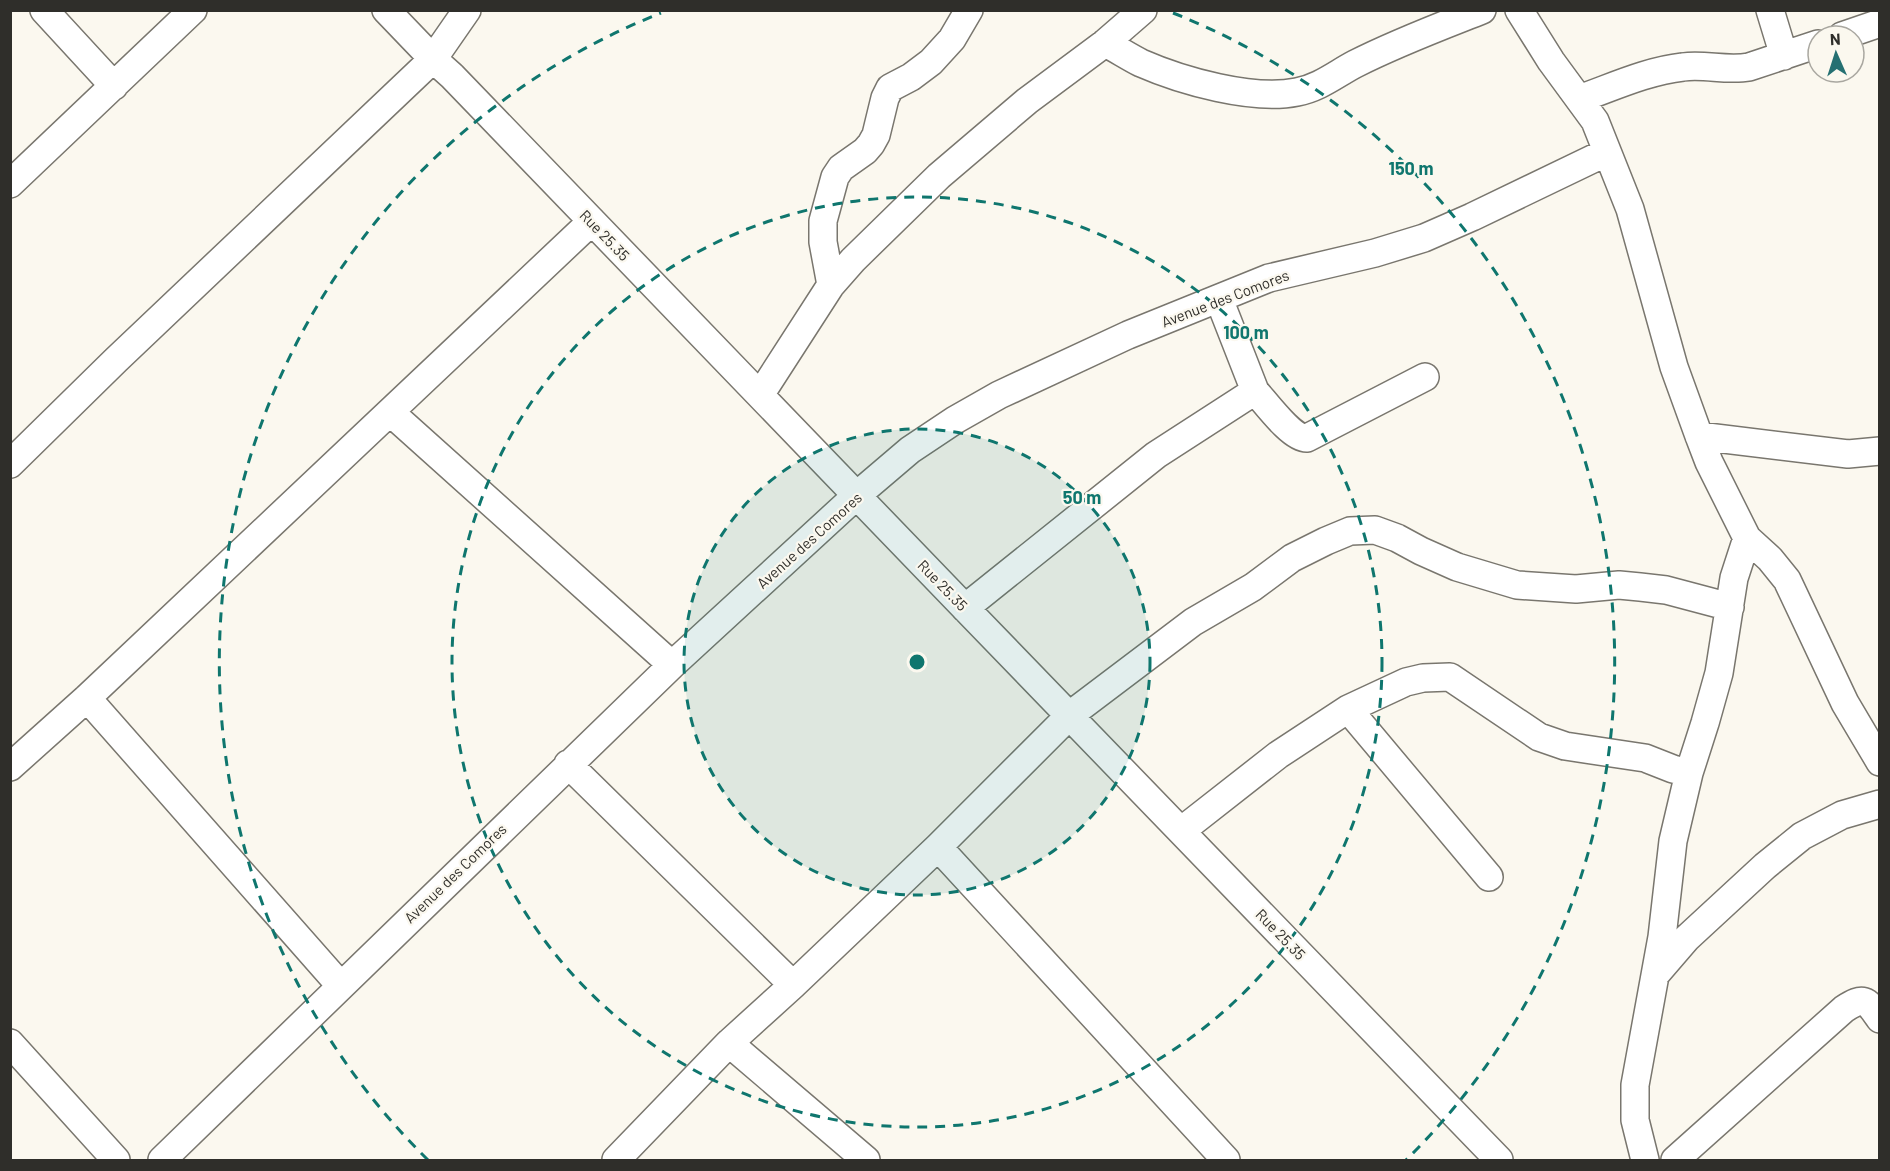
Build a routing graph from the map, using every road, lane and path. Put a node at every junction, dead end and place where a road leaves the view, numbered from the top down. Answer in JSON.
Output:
{"nodes":[{"id":1,"x":44,"y":10,"type":"edge"},
{"id":2,"x":193,"y":10,"type":"edge"},
{"id":3,"x":386,"y":10,"type":"edge"},
{"id":4,"x":467,"y":10,"type":"edge"},
{"id":5,"x":969,"y":10,"type":"edge"},
{"id":6,"x":1143,"y":10,"type":"edge"},
{"id":7,"x":1482,"y":10,"type":"edge"},
{"id":8,"x":1519,"y":10,"type":"edge"},
{"id":9,"x":1770,"y":10,"type":"edge"},
{"id":10,"x":1105,"y":43,"type":"junction"},
{"id":11,"x":1806,"y":48,"type":"edge"},
{"id":12,"x":1784,"y":56,"type":"junction"},
{"id":13,"x":433,"y":59,"type":"junction"},
{"id":14,"x":114,"y":86,"type":"junction"},
{"id":15,"x":1579,"y":99,"type":"junction"},
{"id":16,"x":1607,"y":152,"type":"junction"},
{"id":17,"x":10,"y":184,"type":"edge"},
{"id":18,"x":592,"y":221,"type":"junction"},
{"id":19,"x":831,"y":285,"type":"junction"},
{"id":20,"x":1219,"y":299,"type":"junction"},
{"id":21,"x":1425,"y":377,"type":"dead end"},
{"id":22,"x":1255,"y":391,"type":"junction"},
{"id":23,"x":760,"y":395,"type":"junction"},
{"id":24,"x":390,"y":412,"type":"junction"},
{"id":25,"x":1699,"y":436,"type":"junction"},
{"id":26,"x":1880,"y":451,"type":"edge"},
{"id":27,"x":10,"y":464,"type":"edge"},
{"id":28,"x":856,"y":496,"type":"junction"},
{"id":29,"x":1747,"y":538,"type":"junction"},
{"id":30,"x":1730,"y":607,"type":"junction"},
{"id":31,"x":965,"y":608,"type":"junction"},
{"id":32,"x":672,"y":665,"type":"junction"},
{"id":33,"x":87,"y":698,"type":"junction"},
{"id":34,"x":1348,"y":709,"type":"junction"},
{"id":35,"x":1070,"y":715,"type":"junction"},
{"id":36,"x":1880,"y":762,"type":"edge"},
{"id":37,"x":568,"y":764,"type":"junction"},
{"id":38,"x":10,"y":767,"type":"edge"},
{"id":39,"x":1689,"y":773,"type":"junction"},
{"id":40,"x":1880,"y":804,"type":"edge"},
{"id":41,"x":1181,"y":831,"type":"junction"},
{"id":42,"x":938,"y":847,"type":"junction"},
{"id":43,"x":1489,"y":878,"type":"dead end"},
{"id":44,"x":1655,"y":975,"type":"junction"},
{"id":45,"x":340,"y":985,"type":"junction"},
{"id":46,"x":793,"y":985,"type":"junction"},
{"id":47,"x":1880,"y":1019,"type":"edge"},
{"id":48,"x":10,"y":1043,"type":"edge"},
{"id":49,"x":729,"y":1043,"type":"junction"},
{"id":50,"x":116,"y":1161,"type":"edge"},
{"id":51,"x":162,"y":1161,"type":"edge"},
{"id":52,"x":616,"y":1161,"type":"edge"},
{"id":53,"x":866,"y":1161,"type":"edge"},
{"id":54,"x":1226,"y":1161,"type":"edge"},
{"id":55,"x":1499,"y":1161,"type":"edge"},
{"id":56,"x":1645,"y":1161,"type":"edge"},
{"id":57,"x":1675,"y":1161,"type":"edge"}],
"edges":[{"from":1,"to":14,"type":"street"},
{"from":2,"to":14,"type":"street"},
{"from":3,"to":13,"type":"street","name":"Rue 25.35"},
{"from":4,"to":13,"type":"street"},
{"from":5,"to":19,"type":"street"},
{"from":6,"to":10,"type":"street"},
{"from":7,"to":10,"type":"street"},
{"from":8,"to":15,"type":"street"},
{"from":9,"to":12,"type":"street"},
{"from":10,"to":19,"type":"street"},
{"from":11,"to":12,"type":"street"},
{"from":12,"to":15,"type":"street"},
{"from":13,"to":18,"type":"street","name":"Rue 25.35"},
{"from":13,"to":27,"type":"street"},
{"from":14,"to":17,"type":"street"},
{"from":15,"to":16,"type":"street"},
{"from":16,"to":20,"type":"street","name":"Avenue des Comores"},
{"from":16,"to":25,"type":"street"},
{"from":18,"to":23,"type":"street","name":"Rue 25.35"},
{"from":18,"to":24,"type":"street"},
{"from":19,"to":23,"type":"street"},
{"from":20,"to":22,"type":"street"},
{"from":20,"to":28,"type":"street","name":"Avenue des Comores"},
{"from":21,"to":22,"type":"street"},
{"from":22,"to":31,"type":"street"},
{"from":23,"to":28,"type":"street","name":"Rue 25.35"},
{"from":24,"to":32,"type":"street"},
{"from":24,"to":33,"type":"street"},
{"from":25,"to":26,"type":"street"},
{"from":25,"to":29,"type":"street"},
{"from":28,"to":31,"type":"street","name":"Rue 25.35"},
{"from":28,"to":32,"type":"street","name":"Avenue des Comores"},
{"from":29,"to":30,"type":"street"},
{"from":29,"to":36,"type":"street"},
{"from":30,"to":35,"type":"street"},
{"from":30,"to":39,"type":"street"},
{"from":31,"to":35,"type":"street","name":"Rue 25.35"},
{"from":32,"to":37,"type":"street","name":"Avenue des Comores"},
{"from":33,"to":38,"type":"street"},
{"from":33,"to":45,"type":"street"},
{"from":34,"to":39,"type":"street"},
{"from":34,"to":41,"type":"street"},
{"from":34,"to":43,"type":"street"},
{"from":35,"to":41,"type":"street","name":"Rue 25.35"},
{"from":35,"to":42,"type":"street"},
{"from":37,"to":45,"type":"street","name":"Avenue des Comores"},
{"from":37,"to":46,"type":"street"},
{"from":39,"to":44,"type":"street"},
{"from":40,"to":44,"type":"street"},
{"from":41,"to":55,"type":"street","name":"Rue 25.35"},
{"from":42,"to":46,"type":"street"},
{"from":42,"to":54,"type":"street"},
{"from":44,"to":56,"type":"street"},
{"from":45,"to":51,"type":"street","name":"Avenue des Comores"},
{"from":46,"to":49,"type":"street"},
{"from":47,"to":57,"type":"street"},
{"from":48,"to":50,"type":"street"},
{"from":49,"to":52,"type":"street"},
{"from":49,"to":53,"type":"street"}]}
